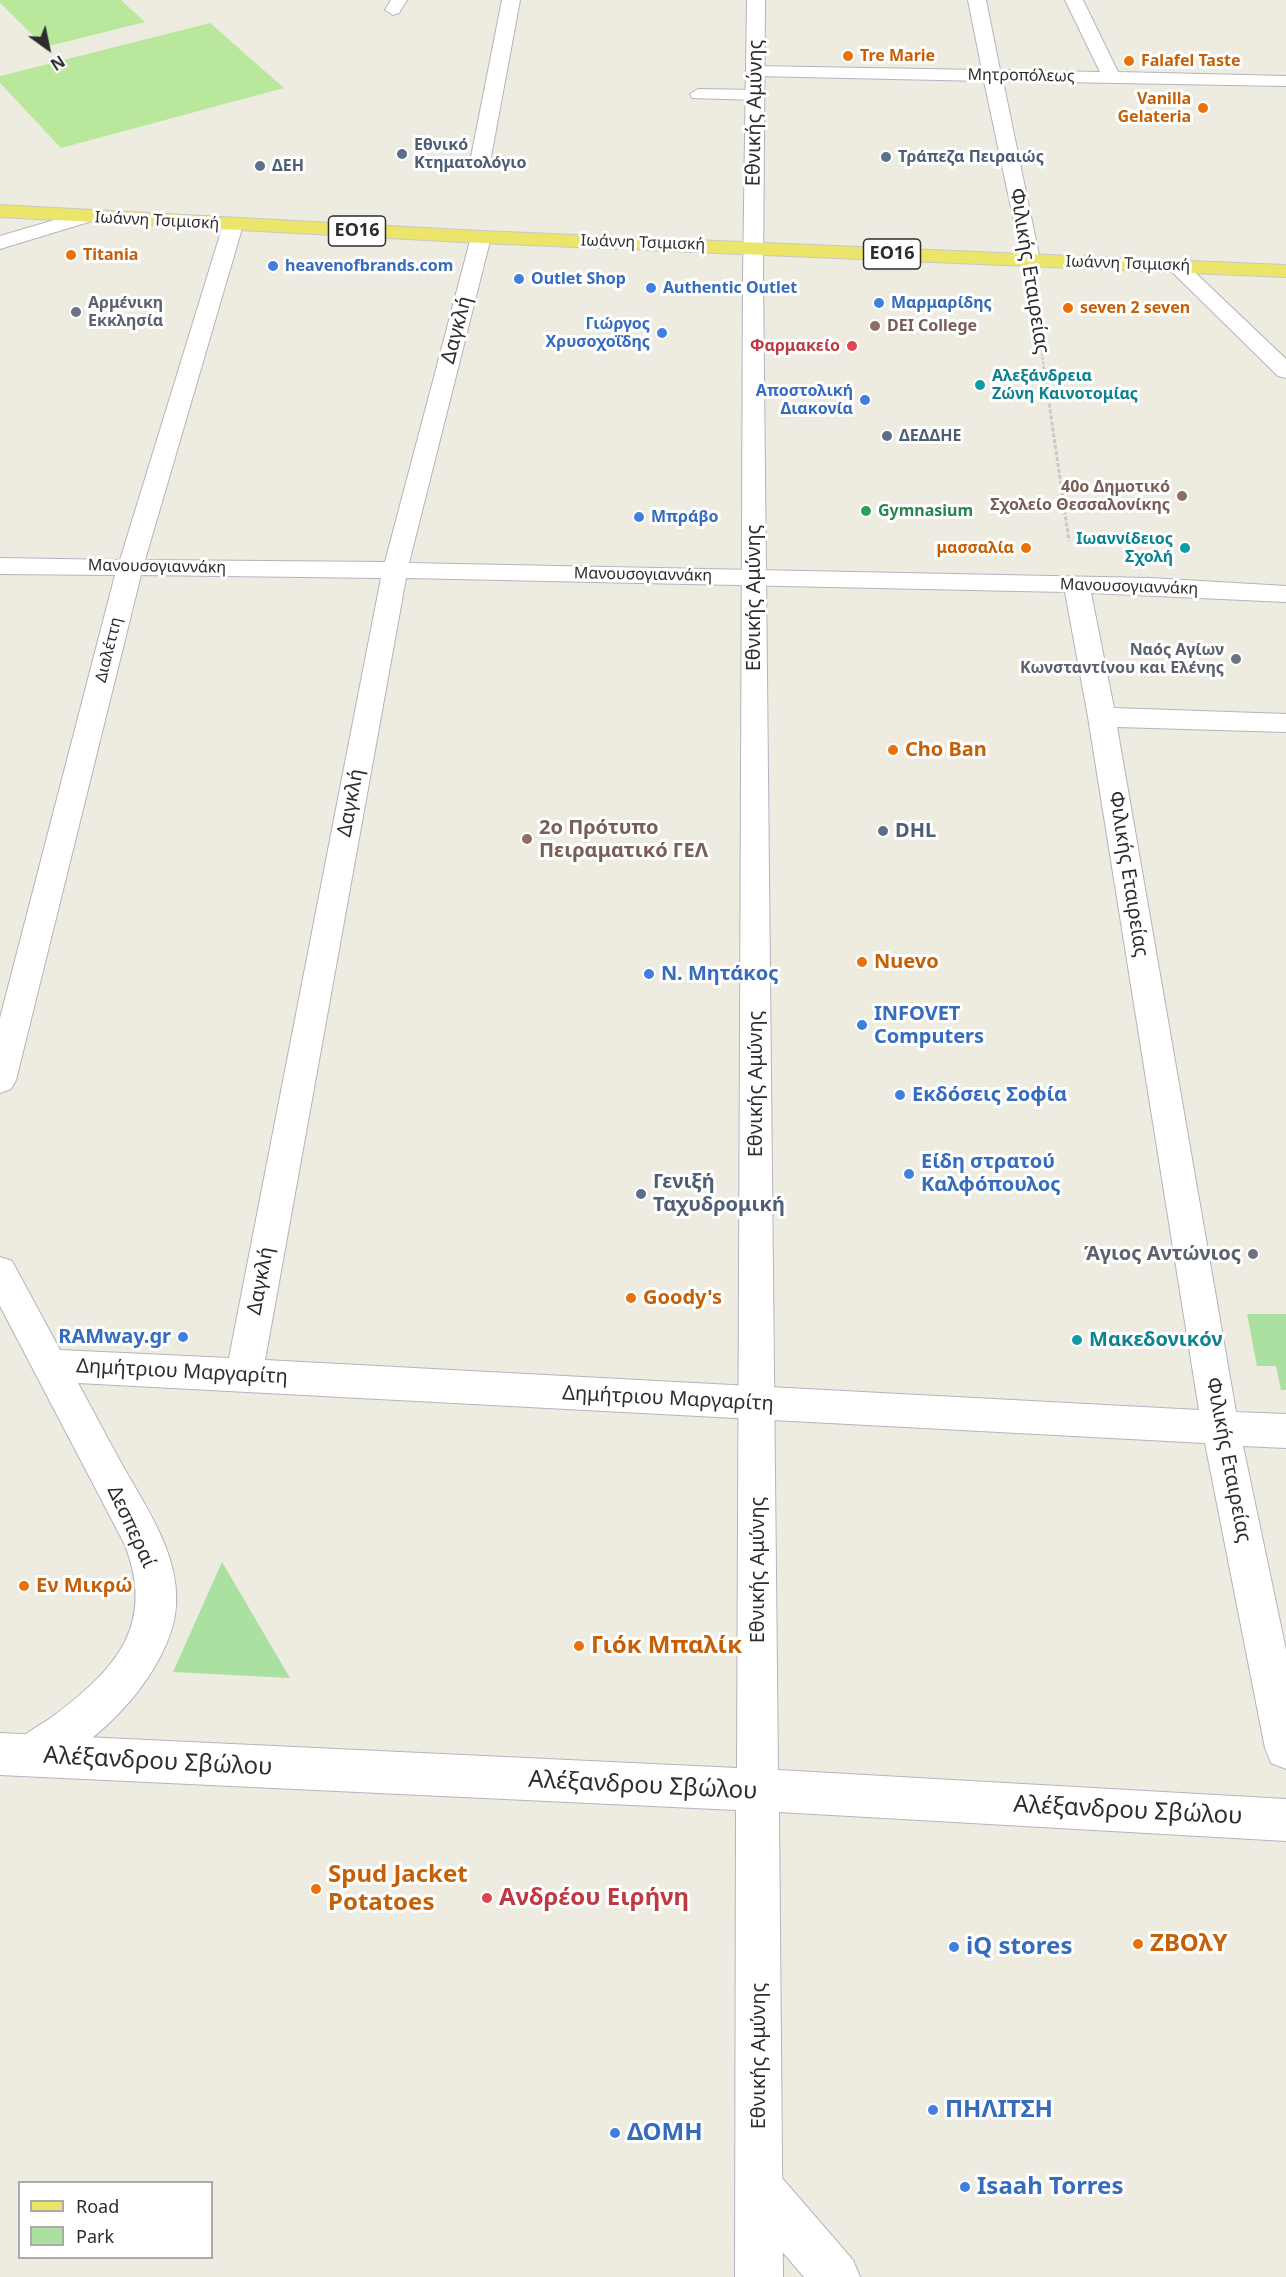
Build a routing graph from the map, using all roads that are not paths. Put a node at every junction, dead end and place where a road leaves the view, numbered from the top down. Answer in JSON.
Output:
{"nodes":[{"id":1,"x":511,"y":0,"type":"edge"},
{"id":2,"x":756,"y":0,"type":"edge"},
{"id":3,"x":977,"y":0,"type":"edge"},
{"id":4,"x":1074,"y":0,"type":"edge"},
{"id":5,"x":993,"y":75,"type":"junction"},
{"id":6,"x":1112,"y":78,"type":"junction"},
{"id":7,"x":1286,"y":81,"type":"edge"},
{"id":8,"x":755,"y":83,"type":"junction"},
{"id":9,"x":698,"y":94,"type":"dead end"},
{"id":10,"x":480,"y":157,"type":"dead end"},
{"id":11,"x":0,"y":211,"type":"edge"},
{"id":12,"x":85,"y":217,"type":"junction"},
{"id":13,"x":233,"y":225,"type":"junction"},
{"id":14,"x":481,"y":237,"type":"junction"},
{"id":15,"x":0,"y":243,"type":"edge"},
{"id":16,"x":753,"y":247,"type":"junction"},
{"id":17,"x":1030,"y":260,"type":"junction"},
{"id":18,"x":1177,"y":266,"type":"junction"},
{"id":19,"x":1286,"y":271,"type":"edge"},
{"id":20,"x":1286,"y":371,"type":"edge"},
{"id":21,"x":0,"y":566,"type":"edge"},
{"id":22,"x":130,"y":567,"type":"junction"},
{"id":23,"x":395,"y":570,"type":"junction"},
{"id":24,"x":754,"y":578,"type":"junction"},
{"id":25,"x":1077,"y":586,"type":"junction"},
{"id":26,"x":1286,"y":594,"type":"edge"},
{"id":27,"x":1102,"y":717,"type":"junction"},
{"id":28,"x":1286,"y":723,"type":"edge"},
{"id":29,"x":0,"y":1080,"type":"edge"},
{"id":30,"x":0,"y":1272,"type":"edge"},
{"id":31,"x":49,"y":1365,"type":"junction"},
{"id":32,"x":244,"y":1375,"type":"junction"},
{"id":33,"x":758,"y":1403,"type":"junction"},
{"id":34,"x":1221,"y":1429,"type":"junction"},
{"id":35,"x":1286,"y":1431,"type":"edge"},
{"id":36,"x":1286,"y":1748,"type":"edge"},
{"id":37,"x":15,"y":1755,"type":"edge"},
{"id":38,"x":758,"y":1791,"type":"junction"},
{"id":39,"x":1286,"y":1820,"type":"edge"},
{"id":40,"x":759,"y":2188,"type":"junction"},
{"id":41,"x":759,"y":2277,"type":"edge"},
{"id":42,"x":836,"y":2277,"type":"edge"}],
"edges":[{"from":1,"to":10,"type":"street"},
{"from":2,"to":8,"type":"street","name":"Εθνικής Αμύνης"},
{"from":3,"to":5,"type":"street","name":"Φιλικής Εταιρείας"},
{"from":4,"to":6,"type":"street"},
{"from":5,"to":6,"type":"street","name":"Μητροπόλεως"},
{"from":5,"to":8,"type":"street","name":"Μητροπόλεως"},
{"from":5,"to":17,"type":"street","name":"Φιλικής Εταιρείας"},
{"from":6,"to":7,"type":"street","name":"Μητροπόλεως"},
{"from":8,"to":9,"type":"lane"},
{"from":8,"to":16,"type":"street","name":"Εθνικής Αμύνης"},
{"from":11,"to":12,"type":"main road","name":"Ιωάννη Τσιμισκή","number":"ΕΟ16"},
{"from":12,"to":13,"type":"main road","name":"Ιωάννη Τσιμισκή","number":"ΕΟ16"},
{"from":12,"to":15,"type":"street"},
{"from":13,"to":14,"type":"main road","name":"Ιωάννη Τσιμισκή","number":"ΕΟ16"},
{"from":13,"to":22,"type":"street","name":"Διαλέττη"},
{"from":14,"to":16,"type":"main road","name":"Ιωάννη Τσιμισκή","number":"ΕΟ16"},
{"from":14,"to":23,"type":"street","name":"Δαγκλή"},
{"from":16,"to":17,"type":"main road","name":"Ιωάννη Τσιμισκή","number":"ΕΟ16"},
{"from":16,"to":24,"type":"street","name":"Εθνικής Αμύνης"},
{"from":17,"to":18,"type":"main road","name":"Ιωάννη Τσιμισκή","number":"ΕΟ16"},
{"from":18,"to":19,"type":"main road","name":"Ιωάννη Τσιμισκή","number":"ΕΟ16"},
{"from":18,"to":20,"type":"street"},
{"from":21,"to":22,"type":"street","name":"Μανουσογιαννάκη"},
{"from":22,"to":23,"type":"street","name":"Μανουσογιαννάκη"},
{"from":22,"to":29,"type":"street","name":"Διαλέττη"},
{"from":23,"to":24,"type":"street","name":"Μανουσογιαννάκη"},
{"from":23,"to":32,"type":"street","name":"Δαγκλή"},
{"from":24,"to":25,"type":"street","name":"Μανουσογιαννάκη"},
{"from":24,"to":33,"type":"street","name":"Εθνικής Αμύνης"},
{"from":25,"to":26,"type":"street","name":"Μανουσογιαννάκη"},
{"from":25,"to":27,"type":"street","name":"Φιλικής Εταιρείας"},
{"from":27,"to":28,"type":"street"},
{"from":27,"to":34,"type":"street","name":"Φιλικής Εταιρείας"},
{"from":30,"to":31,"type":"street","name":"Δεσπεραί"},
{"from":31,"to":32,"type":"street","name":"Δημήτριου Μαργαρίτη"},
{"from":31,"to":37,"type":"street","name":"Δεσπεραί"},
{"from":32,"to":33,"type":"street","name":"Δημήτριου Μαργαρίτη"},
{"from":33,"to":34,"type":"street","name":"Δημήτριου Μαργαρίτη"},
{"from":33,"to":38,"type":"street","name":"Εθνικής Αμύνης"},
{"from":34,"to":35,"type":"street","name":"Δημήτριου Μαργαρίτη"},
{"from":34,"to":36,"type":"street","name":"Φιλικής Εταιρείας"},
{"from":37,"to":38,"type":"street","name":"Αλέξανδρου Σβώλου"},
{"from":38,"to":39,"type":"street","name":"Αλέξανδρου Σβώλου"},
{"from":38,"to":40,"type":"street","name":"Εθνικής Αμύνης"},
{"from":40,"to":41,"type":"street","name":"Εθνικής Αμύνης"},
{"from":40,"to":42,"type":"street"}]}
